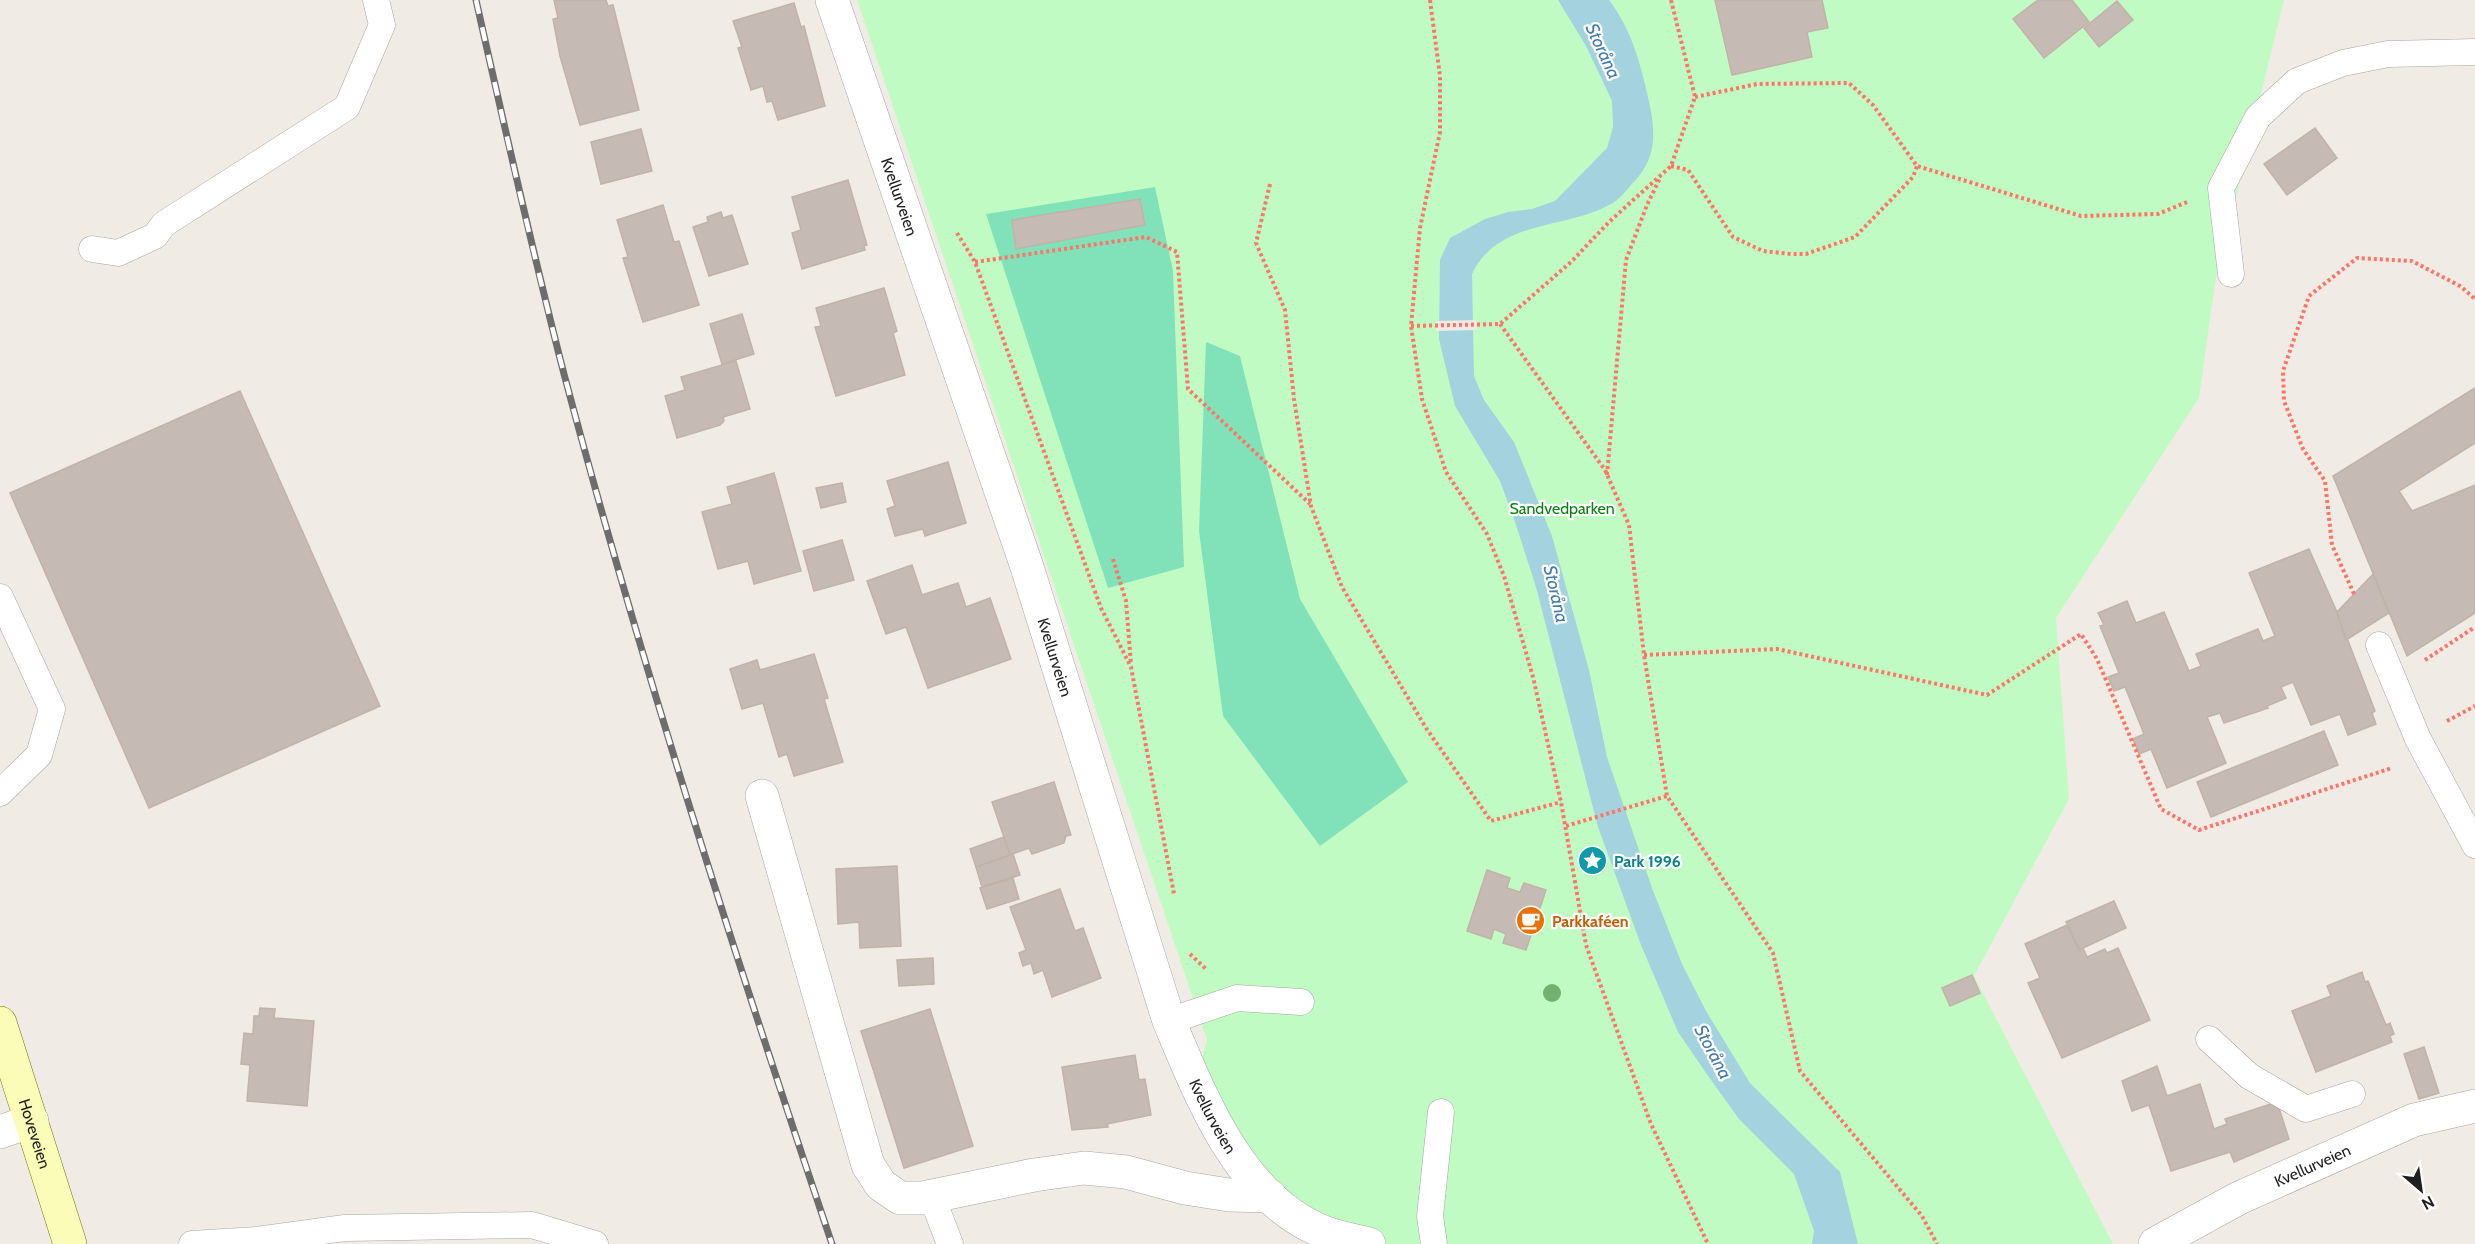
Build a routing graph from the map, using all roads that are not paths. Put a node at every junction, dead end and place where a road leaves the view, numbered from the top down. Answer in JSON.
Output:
{"nodes":[{"id":1,"x":376,"y":0,"type":"edge"},
{"id":2,"x":832,"y":0,"type":"edge"},
{"id":3,"x":2475,"y":52,"type":"edge"},
{"id":4,"x":92,"y":249,"type":"dead end"},
{"id":5,"x":2231,"y":274,"type":"dead end"},
{"id":6,"x":0,"y":597,"type":"edge"},
{"id":7,"x":2379,"y":645,"type":"dead end"},
{"id":8,"x":0,"y":793,"type":"edge"},
{"id":9,"x":762,"y":796,"type":"dead end"},
{"id":10,"x":2475,"y":844,"type":"edge"},
{"id":11,"x":1301,"y":1002,"type":"dead end"},
{"id":12,"x":1169,"y":1021,"type":"junction"},
{"id":13,"x":0,"y":1023,"type":"edge"},
{"id":14,"x":2209,"y":1039,"type":"dead end"},
{"id":15,"x":2352,"y":1094,"type":"dead end"},
{"id":16,"x":2475,"y":1106,"type":"edge"},
{"id":17,"x":1441,"y":1112,"type":"dead end"},
{"id":18,"x":32,"y":1121,"type":"junction"},
{"id":19,"x":0,"y":1132,"type":"edge"},
{"id":20,"x":1270,"y":1196,"type":"junction"},
{"id":21,"x":932,"y":1197,"type":"junction"},
{"id":22,"x":389,"y":1235,"type":"edge"},
{"id":23,"x":70,"y":1244,"type":"edge"},
{"id":24,"x":192,"y":1244,"type":"edge"},
{"id":25,"x":595,"y":1244,"type":"edge"},
{"id":26,"x":950,"y":1244,"type":"edge"},
{"id":27,"x":1369,"y":1244,"type":"edge"},
{"id":28,"x":1434,"y":1244,"type":"edge"},
{"id":29,"x":2155,"y":1244,"type":"edge"}],
"edges":[{"from":1,"to":4,"type":"lane"},
{"from":2,"to":12,"type":"street","name":"Kvellurveien"},
{"from":3,"to":5,"type":"lane"},
{"from":6,"to":8,"type":"lane"},
{"from":7,"to":10,"type":"lane"},
{"from":9,"to":21,"type":"street"},
{"from":11,"to":12,"type":"lane"},
{"from":12,"to":20,"type":"street","name":"Kvellurveien"},
{"from":13,"to":18,"type":"main road","name":"Hoveveien"},
{"from":14,"to":15,"type":"lane"},
{"from":16,"to":29,"type":"street","name":"Kvellurveien"},
{"from":17,"to":28,"type":"lane"},
{"from":18,"to":19,"type":"street"},
{"from":18,"to":23,"type":"main road","name":"Hoveveien"},
{"from":20,"to":21,"type":"street"},
{"from":20,"to":27,"type":"street","name":"Kvellurveien"},
{"from":21,"to":26,"type":"lane"},
{"from":22,"to":24,"type":"lane"},
{"from":22,"to":25,"type":"lane"}]}
